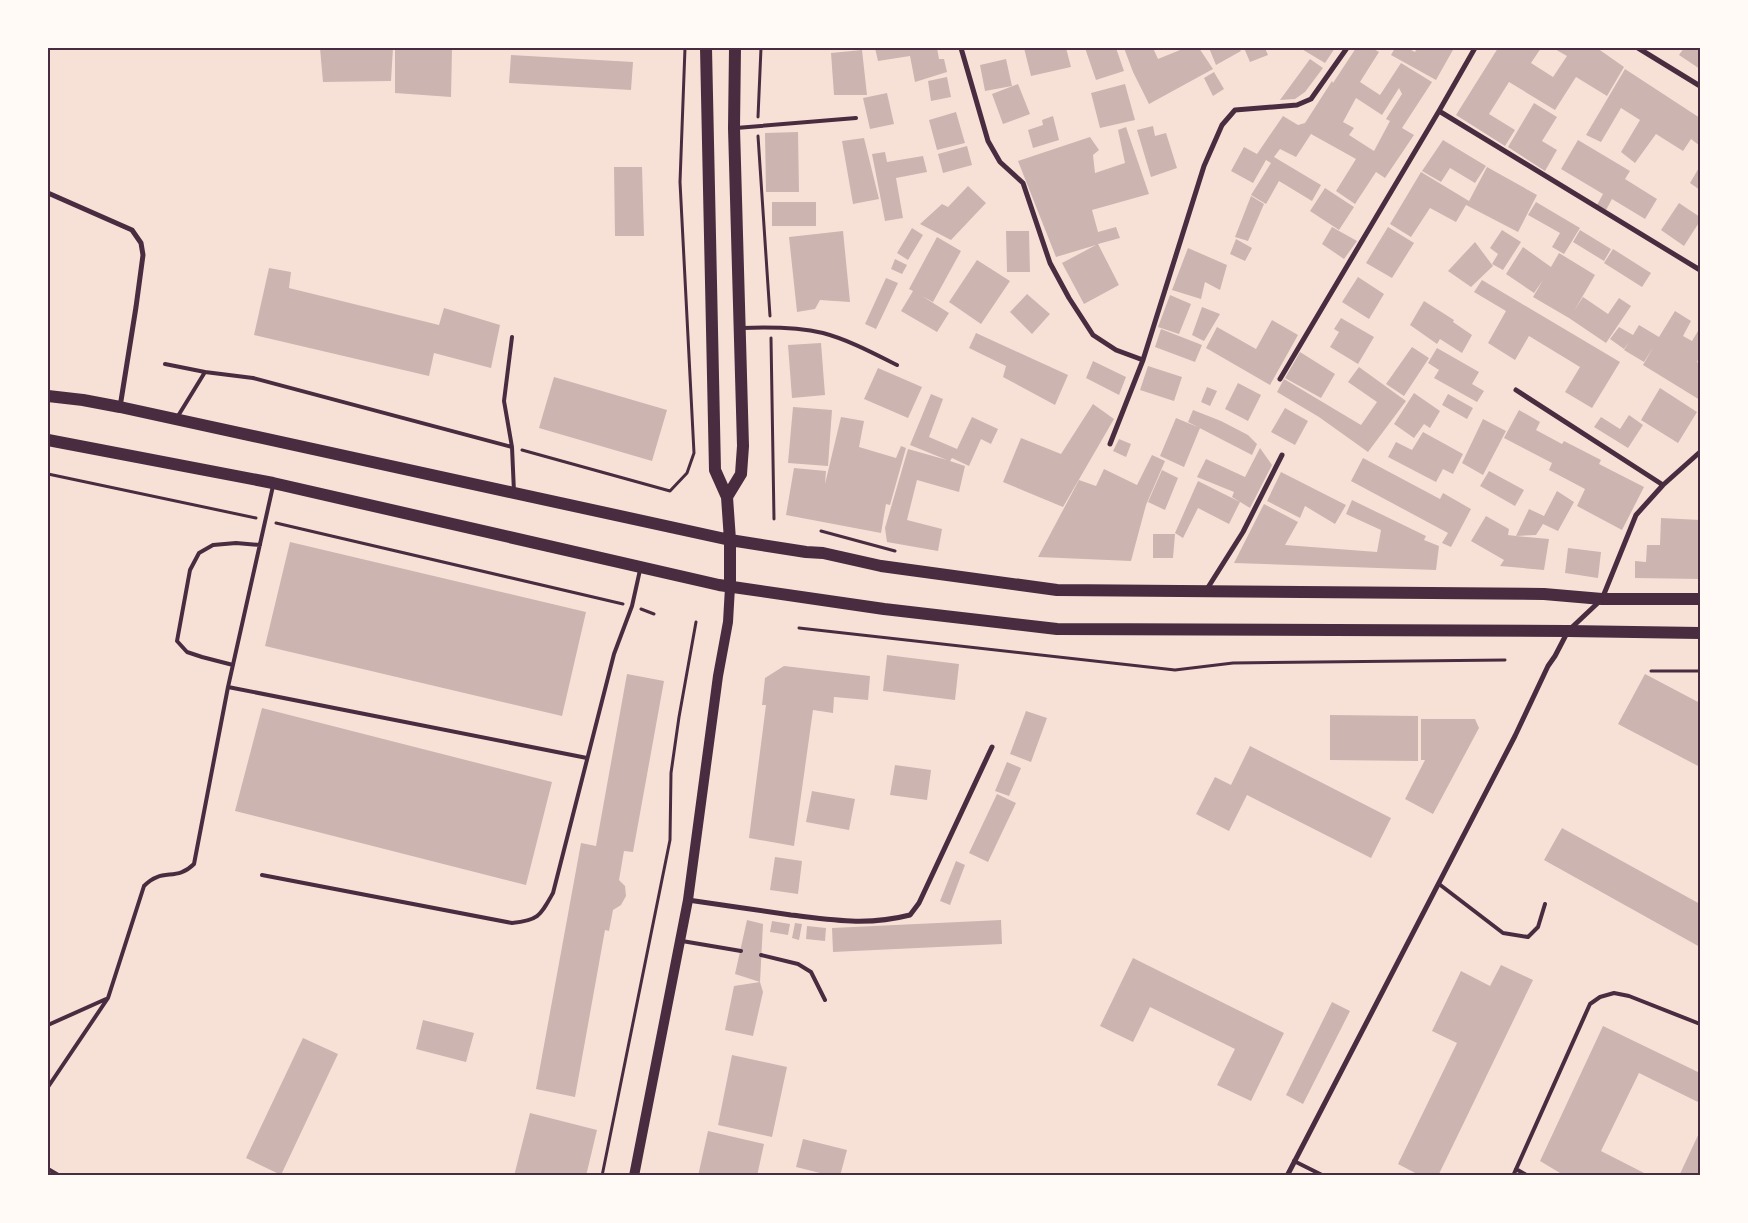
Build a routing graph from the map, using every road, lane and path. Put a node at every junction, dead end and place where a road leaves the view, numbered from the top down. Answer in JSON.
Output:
{"nodes":[{"id":1,"x":685,"y":48,"type":"edge"},
{"id":2,"x":706,"y":48,"type":"edge"},
{"id":3,"x":735,"y":48,"type":"edge"},
{"id":4,"x":761,"y":48,"type":"edge"},
{"id":5,"x":961,"y":48,"type":"edge"},
{"id":6,"x":1347,"y":48,"type":"edge"},
{"id":7,"x":1475,"y":48,"type":"edge"},
{"id":8,"x":1638,"y":48,"type":"edge"},
{"id":9,"x":1700,"y":86,"type":"edge"},
{"id":10,"x":1440,"y":111,"type":"junction"},
{"id":11,"x":856,"y":118,"type":"dead end"},
{"id":12,"x":758,"y":126,"type":"junction"},
{"id":13,"x":734,"y":128,"type":"junction"},
{"id":14,"x":48,"y":192,"type":"edge"},
{"id":15,"x":1700,"y":270,"type":"edge"},
{"id":16,"x":770,"y":327,"type":"junction"},
{"id":17,"x":740,"y":328,"type":"junction"},
{"id":18,"x":512,"y":338,"type":"dead end"},
{"id":19,"x":1142,"y":360,"type":"junction"},
{"id":20,"x":165,"y":364,"type":"dead end"},
{"id":21,"x":897,"y":365,"type":"dead end"},
{"id":22,"x":205,"y":372,"type":"junction"},
{"id":23,"x":1280,"y":379,"type":"dead end"},
{"id":24,"x":1516,"y":390,"type":"dead end"},
{"id":25,"x":48,"y":396,"type":"edge"},
{"id":26,"x":120,"y":408,"type":"junction"},
{"id":27,"x":176,"y":420,"type":"junction"},
{"id":28,"x":48,"y":440,"type":"edge"},
{"id":29,"x":1110,"y":444,"type":"dead end"},
{"id":30,"x":512,"y":447,"type":"junction"},
{"id":31,"x":1700,"y":452,"type":"edge"},
{"id":32,"x":1282,"y":454,"type":"dead end"},
{"id":33,"x":48,"y":474,"type":"edge"},
{"id":34,"x":274,"y":483,"type":"junction"},
{"id":35,"x":1663,"y":485,"type":"junction"},
{"id":36,"x":514,"y":494,"type":"junction"},
{"id":37,"x":727,"y":498,"type":"junction"},
{"id":38,"x":774,"y":519,"type":"dead end"},
{"id":39,"x":265,"y":520,"type":"junction"},
{"id":40,"x":730,"y":540,"type":"junction"},
{"id":41,"x":260,"y":545,"type":"junction"},
{"id":42,"x":641,"y":567,"type":"junction"},
{"id":43,"x":730,"y":587,"type":"junction"},
{"id":44,"x":1206,"y":592,"type":"junction"},
{"id":45,"x":1602,"y":599,"type":"junction"},
{"id":46,"x":1700,"y":599,"type":"edge"},
{"id":47,"x":632,"y":606,"type":"junction"},
{"id":48,"x":654,"y":614,"type":"dead end"},
{"id":49,"x":696,"y":622,"type":"dead end"},
{"id":50,"x":799,"y":628,"type":"dead end"},
{"id":51,"x":1568,"y":631,"type":"junction"},
{"id":52,"x":1700,"y":633,"type":"edge"},
{"id":53,"x":1505,"y":660,"type":"dead end"},
{"id":54,"x":233,"y":664,"type":"junction"},
{"id":55,"x":1650,"y":671,"type":"dead end"},
{"id":56,"x":1700,"y":671,"type":"edge"},
{"id":57,"x":228,"y":687,"type":"junction"},
{"id":58,"x":992,"y":747,"type":"dead end"},
{"id":59,"x":587,"y":758,"type":"junction"},
{"id":60,"x":262,"y":875,"type":"dead end"},
{"id":61,"x":1439,"y":884,"type":"junction"},
{"id":62,"x":688,"y":900,"type":"junction"},
{"id":63,"x":1545,"y":904,"type":"dead end"},
{"id":64,"x":680,"y":941,"type":"junction"},
{"id":65,"x":740,"y":951,"type":"dead end"},
{"id":66,"x":761,"y":955,"type":"dead end"},
{"id":67,"x":108,"y":998,"type":"junction"},
{"id":68,"x":825,"y":1000,"type":"dead end"},
{"id":69,"x":1700,"y":1024,"type":"edge"},
{"id":70,"x":48,"y":1025,"type":"edge"},
{"id":71,"x":48,"y":1087,"type":"edge"},
{"id":72,"x":1294,"y":1161,"type":"junction"},
{"id":73,"x":48,"y":1169,"type":"edge"},
{"id":74,"x":1516,"y":1169,"type":"junction"},
{"id":75,"x":60,"y":1176,"type":"edge"},
{"id":76,"x":602,"y":1176,"type":"edge"},
{"id":77,"x":634,"y":1176,"type":"edge"},
{"id":78,"x":1287,"y":1176,"type":"edge"},
{"id":79,"x":1324,"y":1176,"type":"edge"},
{"id":80,"x":1513,"y":1176,"type":"edge"},
{"id":81,"x":1528,"y":1176,"type":"edge"}],
"edges":[{"from":1,"to":30,"type":"path"},
{"from":2,"to":37,"type":"main road"},
{"from":3,"to":13,"type":"main road"},
{"from":4,"to":12,"type":"path"},
{"from":5,"to":19,"type":"street"},
{"from":6,"to":19,"type":"street"},
{"from":7,"to":10,"type":"street"},
{"from":8,"to":9,"type":"street"},
{"from":10,"to":15,"type":"street"},
{"from":10,"to":23,"type":"street"},
{"from":11,"to":12,"type":"lane"},
{"from":12,"to":13,"type":"lane"},
{"from":12,"to":16,"type":"path"},
{"from":13,"to":17,"type":"main road"},
{"from":14,"to":26,"type":"street"},
{"from":16,"to":17,"type":"lane"},
{"from":16,"to":21,"type":"lane"},
{"from":16,"to":38,"type":"path"},
{"from":17,"to":37,"type":"main road"},
{"from":18,"to":30,"type":"lane"},
{"from":19,"to":29,"type":"street"},
{"from":20,"to":22,"type":"lane"},
{"from":22,"to":27,"type":"lane"},
{"from":22,"to":30,"type":"lane"},
{"from":24,"to":35,"type":"street"},
{"from":25,"to":26,"type":"main road"},
{"from":26,"to":27,"type":"main road"},
{"from":27,"to":36,"type":"main road"},
{"from":28,"to":34,"type":"main road"},
{"from":30,"to":36,"type":"lane"},
{"from":31,"to":35,"type":"street"},
{"from":32,"to":44,"type":"street"},
{"from":33,"to":39,"type":"path"},
{"from":34,"to":39,"type":"lane"},
{"from":34,"to":42,"type":"main road"},
{"from":35,"to":45,"type":"street"},
{"from":36,"to":40,"type":"main road"},
{"from":37,"to":40,"type":"main road"},
{"from":39,"to":41,"type":"lane"},
{"from":39,"to":47,"type":"path"},
{"from":40,"to":43,"type":"main road"},
{"from":40,"to":44,"type":"main road"},
{"from":41,"to":54,"type":"lane"},
{"from":41,"to":54,"type":"lane"},
{"from":42,"to":43,"type":"main road"},
{"from":42,"to":47,"type":"lane"},
{"from":43,"to":51,"type":"main road"},
{"from":43,"to":62,"type":"main road"},
{"from":44,"to":45,"type":"main road"},
{"from":45,"to":46,"type":"main road"},
{"from":45,"to":51,"type":"street"},
{"from":47,"to":48,"type":"path"},
{"from":47,"to":59,"type":"lane"},
{"from":49,"to":76,"type":"path"},
{"from":50,"to":53,"type":"path"},
{"from":51,"to":52,"type":"main road"},
{"from":51,"to":61,"type":"street"},
{"from":54,"to":57,"type":"lane"},
{"from":55,"to":56,"type":"path"},
{"from":57,"to":59,"type":"lane"},
{"from":57,"to":67,"type":"lane"},
{"from":58,"to":62,"type":"street"},
{"from":59,"to":60,"type":"lane"},
{"from":61,"to":63,"type":"lane"},
{"from":61,"to":72,"type":"street"},
{"from":62,"to":64,"type":"main road"},
{"from":64,"to":65,"type":"lane"},
{"from":64,"to":77,"type":"main road"},
{"from":66,"to":68,"type":"lane"},
{"from":67,"to":70,"type":"lane"},
{"from":67,"to":71,"type":"lane"},
{"from":69,"to":74,"type":"lane"},
{"from":72,"to":78,"type":"street"},
{"from":72,"to":79,"type":"lane"},
{"from":73,"to":75,"type":"lane"},
{"from":74,"to":80,"type":"lane"},
{"from":74,"to":81,"type":"lane"}]}
